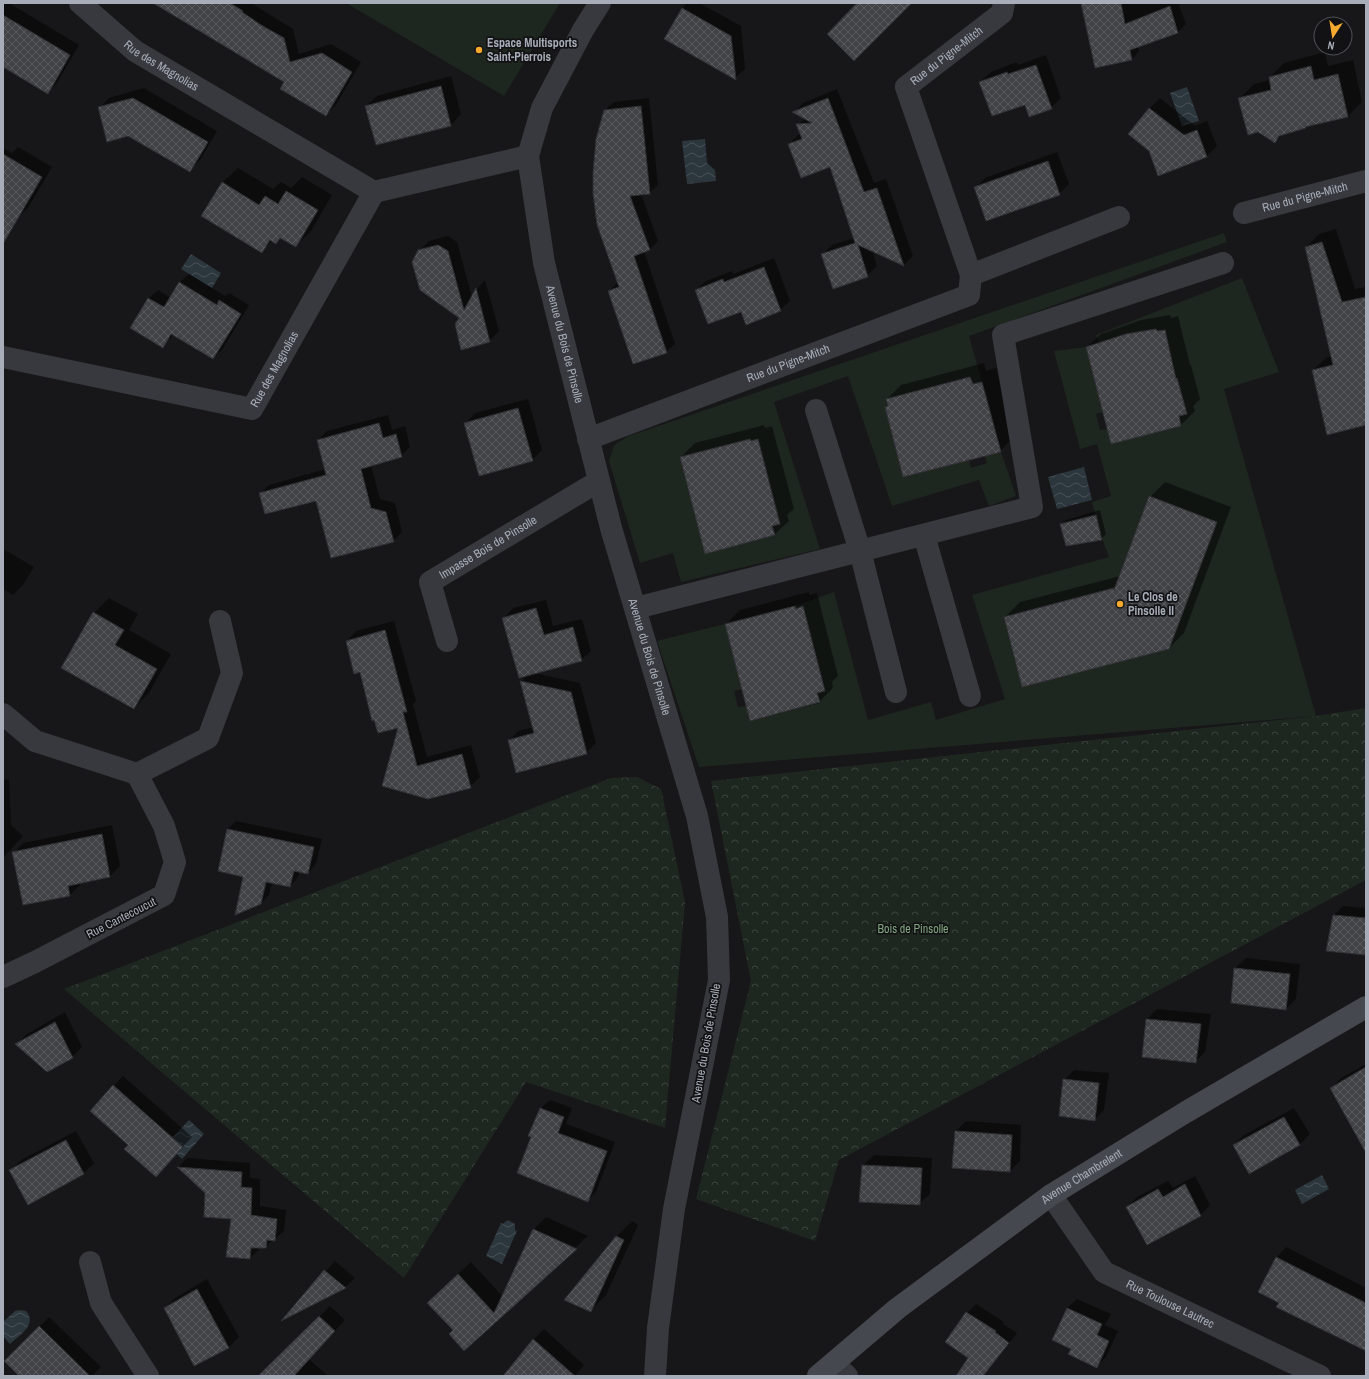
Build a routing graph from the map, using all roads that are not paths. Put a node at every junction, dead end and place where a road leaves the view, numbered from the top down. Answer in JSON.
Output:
{"nodes":[{"id":1,"x":80,"y":3,"type":"edge"},
{"id":2,"x":600,"y":3,"type":"edge"},
{"id":3,"x":1004,"y":3,"type":"edge"},
{"id":4,"x":528,"y":156,"type":"junction"},
{"id":5,"x":1366,"y":181,"type":"edge"},
{"id":6,"x":374,"y":192,"type":"junction"},
{"id":7,"x":1244,"y":213,"type":"dead end"},
{"id":8,"x":1119,"y":217,"type":"dead end"},
{"id":9,"x":1223,"y":263,"type":"dead end"},
{"id":10,"x":971,"y":275,"type":"junction"},
{"id":11,"x":3,"y":358,"type":"edge"},
{"id":12,"x":816,"y":410,"type":"dead end"},
{"id":13,"x":588,"y":439,"type":"junction"},
{"id":14,"x":599,"y":482,"type":"junction"},
{"id":15,"x":924,"y":535,"type":"junction"},
{"id":16,"x":860,"y":551,"type":"junction"},
{"id":17,"x":636,"y":608,"type":"junction"},
{"id":18,"x":220,"y":621,"type":"dead end"},
{"id":19,"x":447,"y":641,"type":"dead end"},
{"id":20,"x":896,"y":692,"type":"dead end"},
{"id":21,"x":970,"y":696,"type":"dead end"},
{"id":22,"x":3,"y":714,"type":"edge"},
{"id":23,"x":137,"y":774,"type":"junction"},
{"id":24,"x":3,"y":976,"type":"edge"},
{"id":25,"x":1366,"y":1007,"type":"edge"},
{"id":26,"x":1051,"y":1195,"type":"junction"},
{"id":27,"x":90,"y":1262,"type":"dead end"},
{"id":28,"x":658,"y":1328,"type":"junction"},
{"id":29,"x":833,"y":1372,"type":"edge"},
{"id":30,"x":148,"y":1376,"type":"edge"},
{"id":31,"x":639,"y":1376,"type":"edge"},
{"id":32,"x":655,"y":1376,"type":"edge"},
{"id":33,"x":1320,"y":1376,"type":"edge"}],
"edges":[{"from":1,"to":6,"type":"street","name":"Rue des Magnolias"},
{"from":2,"to":4,"type":"street","name":"Avenue du Bois de Pinsolle"},
{"from":3,"to":10,"type":"street","name":"Rue du Pigne-Mitch"},
{"from":4,"to":6,"type":"street"},
{"from":4,"to":13,"type":"street","name":"Avenue du Bois de Pinsolle"},
{"from":5,"to":7,"type":"street","name":"Rue du Pigne-Mitch"},
{"from":6,"to":11,"type":"street","name":"Rue des Magnolias"},
{"from":8,"to":10,"type":"street"},
{"from":9,"to":15,"type":"street"},
{"from":10,"to":13,"type":"street","name":"Rue du Pigne-Mitch"},
{"from":12,"to":16,"type":"street"},
{"from":13,"to":14,"type":"street","name":"Avenue du Bois de Pinsolle"},
{"from":14,"to":17,"type":"street","name":"Avenue du Bois de Pinsolle"},
{"from":14,"to":19,"type":"street","name":"Impasse Bois de Pinsolle"},
{"from":15,"to":16,"type":"street"},
{"from":15,"to":21,"type":"street"},
{"from":16,"to":17,"type":"street"},
{"from":16,"to":20,"type":"street"},
{"from":17,"to":28,"type":"street","name":"Avenue du Bois de Pinsolle"},
{"from":18,"to":23,"type":"street"},
{"from":22,"to":23,"type":"street"},
{"from":23,"to":24,"type":"street","name":"Rue Cantecoucut"},
{"from":25,"to":26,"type":"street","name":"Avenue Chambrelent"},
{"from":26,"to":29,"type":"street","name":"Avenue Chambrelent"},
{"from":26,"to":33,"type":"street","name":"Rue Toulouse Lautrec"},
{"from":27,"to":30,"type":"street"},
{"from":28,"to":31,"type":"street","name":"Avenue du Bois de Pinsolle"},
{"from":28,"to":32,"type":"street","name":"Avenue du Bois de Pinsolle"}]}
